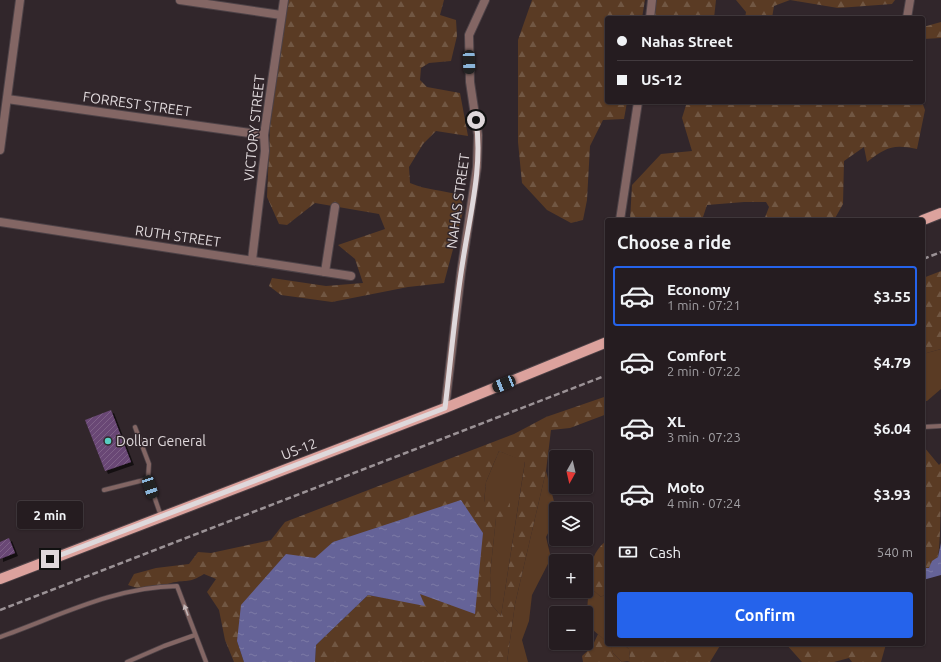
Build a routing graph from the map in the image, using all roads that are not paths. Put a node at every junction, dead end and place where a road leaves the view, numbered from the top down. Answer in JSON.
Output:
{"nodes":[{"id":1,"x":18,"y":0,"type":"edge"},
{"id":2,"x":180,"y":0,"type":"edge"},
{"id":3,"x":284,"y":0,"type":"edge"},
{"id":4,"x":485,"y":0,"type":"edge"},
{"id":5,"x":652,"y":0,"type":"edge"},
{"id":6,"x":910,"y":0,"type":"edge"},
{"id":7,"x":281,"y":15,"type":"junction"},
{"id":8,"x":650,"y":16,"type":"edge"},
{"id":9,"x":907,"y":16,"type":"edge"},
{"id":10,"x":7,"y":99,"type":"junction"},
{"id":11,"x":638,"y":104,"type":"edge"},
{"id":12,"x":264,"y":135,"type":"junction"},
{"id":13,"x":0,"y":145,"type":"edge"},
{"id":14,"x":335,"y":207,"type":"dead end"},
{"id":15,"x":941,"y":213,"type":"edge"},
{"id":16,"x":620,"y":218,"type":"edge"},
{"id":17,"x":925,"y":219,"type":"edge"},
{"id":18,"x":0,"y":222,"type":"edge"},
{"id":19,"x":252,"y":260,"type":"junction"},
{"id":20,"x":325,"y":272,"type":"junction"},
{"id":21,"x":352,"y":276,"type":"dead end"},
{"id":22,"x":605,"y":343,"type":"edge"},
{"id":23,"x":445,"y":408,"type":"junction"},
{"id":24,"x":941,"y":426,"type":"edge"},
{"id":25,"x":135,"y":427,"type":"dead end"},
{"id":26,"x":925,"y":427,"type":"edge"},
{"id":27,"x":148,"y":479,"type":"junction"},
{"id":28,"x":104,"y":490,"type":"dead end"},
{"id":29,"x":161,"y":517,"type":"junction"},
{"id":30,"x":0,"y":579,"type":"edge"},
{"id":31,"x":195,"y":635,"type":"junction"},
{"id":32,"x":0,"y":637,"type":"edge"},
{"id":33,"x":126,"y":662,"type":"edge"},
{"id":34,"x":206,"y":662,"type":"edge"}],
"edges":[{"from":1,"to":10,"type":"street"},
{"from":2,"to":7,"type":"street"},
{"from":3,"to":7,"type":"street","name":"VICTORY STREET"},
{"from":4,"to":23,"type":"street","name":"NAHAS STREET"},
{"from":5,"to":8,"type":"street"},
{"from":6,"to":9,"type":"street"},
{"from":7,"to":12,"type":"street","name":"VICTORY STREET"},
{"from":10,"to":12,"type":"street","name":"FORREST STREET"},
{"from":10,"to":13,"type":"street"},
{"from":11,"to":16,"type":"street"},
{"from":12,"to":19,"type":"street","name":"VICTORY STREET"},
{"from":14,"to":20,"type":"street"},
{"from":15,"to":17,"type":"main road"},
{"from":18,"to":19,"type":"street","name":"RUTH STREET"},
{"from":19,"to":20,"type":"street","name":"RUTH STREET"},
{"from":20,"to":21,"type":"street","name":"RUTH STREET"},
{"from":22,"to":23,"type":"main road","name":"US-12"},
{"from":23,"to":29,"type":"main road","name":"US-12"},
{"from":24,"to":26,"type":"lane"},
{"from":25,"to":27,"type":"lane"},
{"from":27,"to":28,"type":"lane"},
{"from":27,"to":29,"type":"lane"},
{"from":29,"to":30,"type":"main road","name":"US-12"},
{"from":31,"to":32,"type":"lane","one_way":true},
{"from":31,"to":33,"type":"lane"},
{"from":31,"to":34,"type":"lane"}]}
